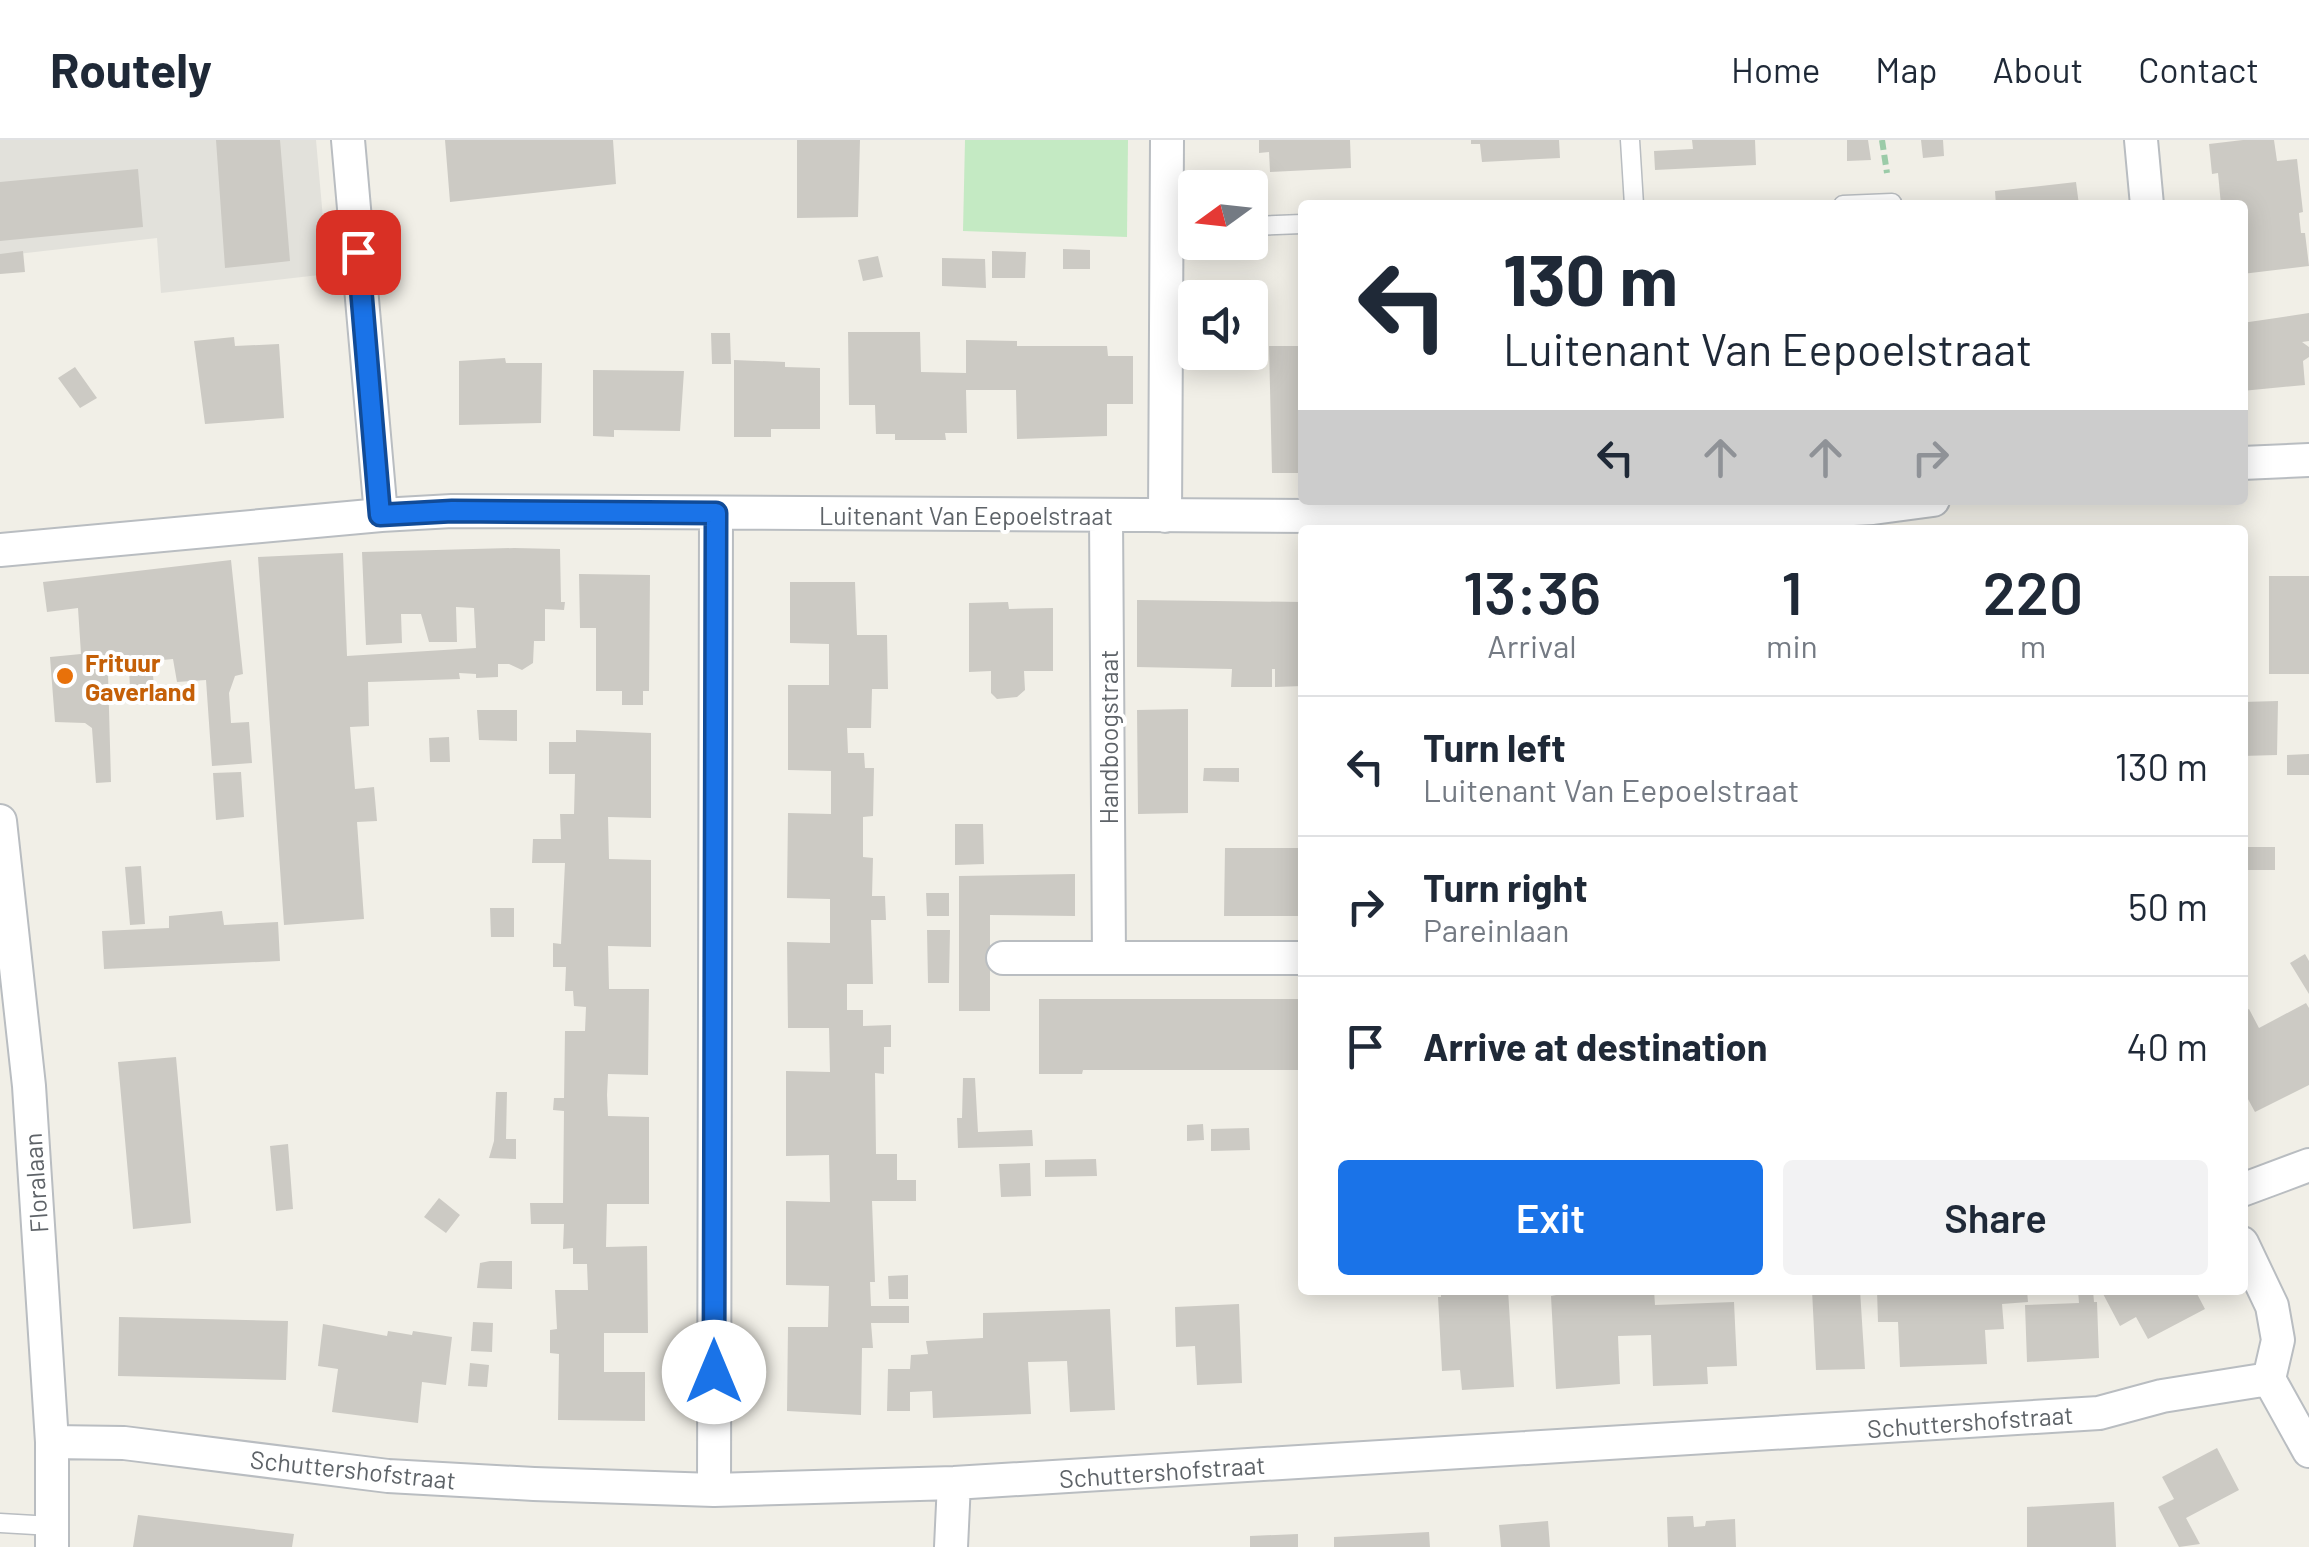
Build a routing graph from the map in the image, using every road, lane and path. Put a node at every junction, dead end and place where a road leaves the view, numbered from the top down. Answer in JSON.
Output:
{"nodes":[{"id":1,"x":348,"y":140,"type":"edge"},
{"id":2,"x":1167,"y":140,"type":"edge"},
{"id":3,"x":1630,"y":140,"type":"edge"},
{"id":4,"x":2140,"y":140,"type":"edge"},
{"id":5,"x":1634,"y":200,"type":"edge"},
{"id":6,"x":2146,"y":200,"type":"edge"},
{"id":7,"x":1178,"y":210,"type":"edge"},
{"id":8,"x":1298,"y":224,"type":"edge"},
{"id":9,"x":1268,"y":225,"type":"edge"},
{"id":10,"x":1179,"y":260,"type":"edge"},
{"id":11,"x":2309,"y":460,"type":"edge"},
{"id":12,"x":2248,"y":462,"type":"edge"},
{"id":13,"x":1917,"y":505,"type":"edge"},
{"id":14,"x":716,"y":513,"type":"junction"},
{"id":15,"x":380,"y":515,"type":"junction"},
{"id":16,"x":1106,"y":516,"type":"junction"},
{"id":17,"x":1165,"y":516,"type":"junction"},
{"id":18,"x":1875,"y":519,"type":"edge"},
{"id":19,"x":0,"y":550,"type":"edge"},
{"id":20,"x":0,"y":821,"type":"edge"},
{"id":21,"x":1003,"y":958,"type":"dead end"},
{"id":22,"x":1109,"y":958,"type":"junction"},
{"id":23,"x":1298,"y":958,"type":"edge"},
{"id":24,"x":8,"y":984,"type":"edge"},
{"id":25,"x":2309,"y":1165,"type":"edge"},
{"id":26,"x":2248,"y":1188,"type":"edge"},
{"id":27,"x":2248,"y":1256,"type":"edge"},
{"id":28,"x":2269,"y":1380,"type":"junction"},
{"id":29,"x":52,"y":1442,"type":"junction"},
{"id":30,"x":2309,"y":1451,"type":"edge"},
{"id":31,"x":954,"y":1484,"type":"junction"},
{"id":32,"x":714,"y":1490,"type":"junction"},
{"id":33,"x":0,"y":1523,"type":"edge"},
{"id":34,"x":52,"y":1537,"type":"edge"},
{"id":35,"x":951,"y":1547,"type":"edge"}],
"edges":[{"from":1,"to":15,"type":"street"},
{"from":2,"to":7,"type":"street"},
{"from":3,"to":5,"type":"lane"},
{"from":4,"to":6,"type":"street"},
{"from":8,"to":9,"type":"lane"},
{"from":10,"to":17,"type":"street"},
{"from":11,"to":12,"type":"street"},
{"from":13,"to":18,"type":"street","name":"Luitenant Van Eepoelstraat"},
{"from":14,"to":15,"type":"street","name":"Luitenant Van Eepoelstraat"},
{"from":14,"to":16,"type":"street","name":"Luitenant Van Eepoelstraat"},
{"from":14,"to":32,"type":"street"},
{"from":15,"to":19,"type":"street","name":"Luitenant Van Eepoelstraat"},
{"from":16,"to":17,"type":"street","name":"Luitenant Van Eepoelstraat"},
{"from":16,"to":22,"type":"street","name":"Handboogstraat"},
{"from":17,"to":18,"type":"street","name":"Luitenant Van Eepoelstraat"},
{"from":20,"to":24,"type":"street","name":"Floralaan"},
{"from":21,"to":22,"type":"street"},
{"from":22,"to":23,"type":"street"},
{"from":24,"to":29,"type":"street","name":"Floralaan"},
{"from":25,"to":26,"type":"street"},
{"from":27,"to":28,"type":"street"},
{"from":28,"to":30,"type":"street"},
{"from":28,"to":31,"type":"street","name":"Schuttershofstraat"},
{"from":29,"to":32,"type":"street","name":"Schuttershofstraat"},
{"from":29,"to":34,"type":"street","name":"Floralaan"},
{"from":31,"to":32,"type":"street","name":"Schuttershofstraat"},
{"from":31,"to":35,"type":"street"},
{"from":33,"to":34,"type":"lane"}]}
